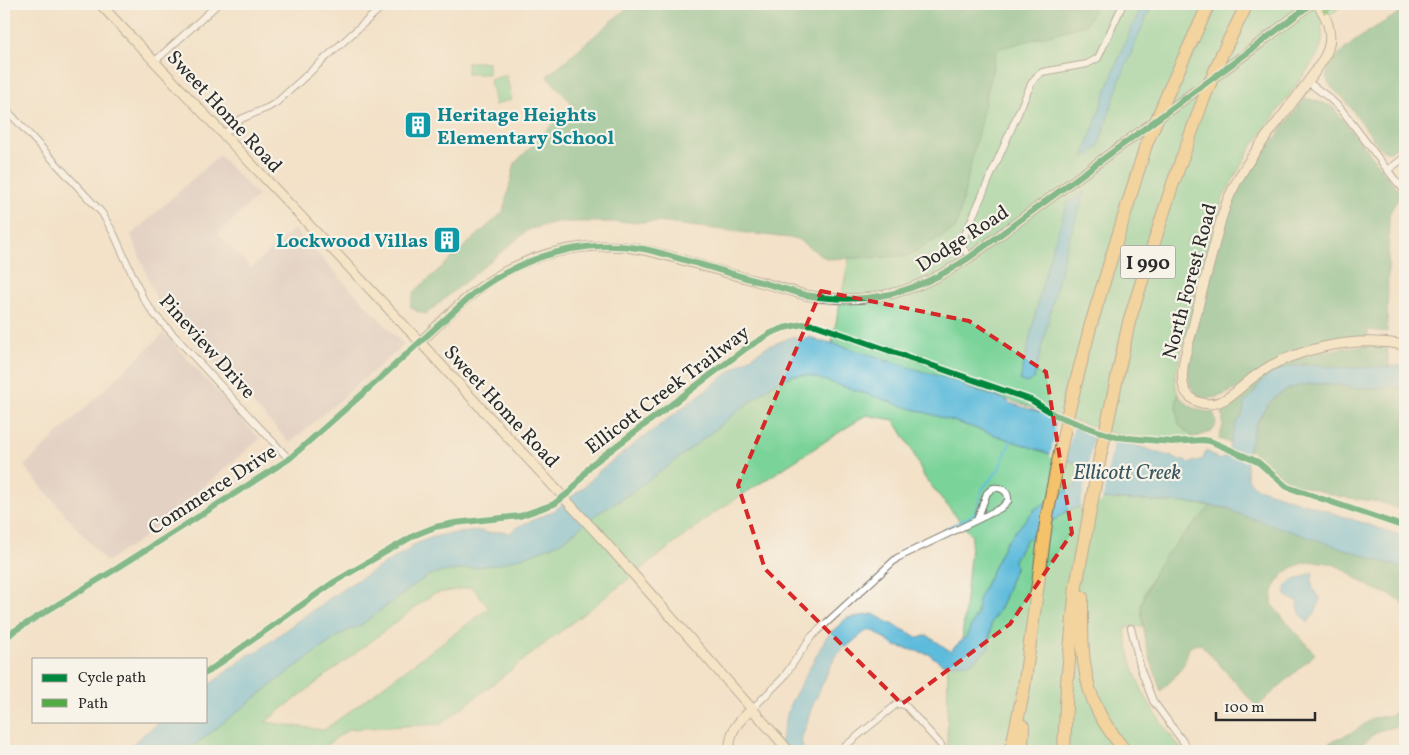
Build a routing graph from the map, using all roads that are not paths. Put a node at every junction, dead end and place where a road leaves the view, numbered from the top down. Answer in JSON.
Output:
{"nodes":[{"id":1,"x":100,"y":4,"type":"edge"},
{"id":2,"x":218,"y":4,"type":"edge"},
{"id":3,"x":386,"y":4,"type":"edge"},
{"id":4,"x":1123,"y":4,"type":"edge"},
{"id":5,"x":1209,"y":4,"type":"edge"},
{"id":6,"x":1247,"y":4,"type":"edge"},
{"id":7,"x":1311,"y":4,"type":"edge"},
{"id":8,"x":1317,"y":4,"type":"edge"},
{"id":9,"x":154,"y":62,"type":"junction"},
{"id":10,"x":1308,"y":82,"type":"junction"},
{"id":11,"x":4,"y":107,"type":"edge"},
{"id":12,"x":223,"y":135,"type":"junction"},
{"id":13,"x":1405,"y":157,"type":"edge"},
{"id":14,"x":1388,"y":170,"type":"junction"},
{"id":15,"x":1405,"y":191,"type":"edge"},
{"id":16,"x":970,"y":257,"type":"junction"},
{"id":17,"x":420,"y":342,"type":"junction"},
{"id":18,"x":1405,"y":345,"type":"edge"},
{"id":19,"x":289,"y":459,"type":"junction"},
{"id":20,"x":977,"y":520,"type":"junction"},
{"id":21,"x":1082,"y":557,"type":"junction"},
{"id":22,"x":1131,"y":628,"type":"dead end"},
{"id":23,"x":4,"y":640,"type":"edge"},
{"id":24,"x":1024,"y":688,"type":"junction"},
{"id":25,"x":753,"y":708,"type":"junction"},
{"id":26,"x":941,"y":745,"type":"dead end"},
{"id":27,"x":730,"y":751,"type":"edge"},
{"id":28,"x":790,"y":751,"type":"edge"},
{"id":29,"x":839,"y":751,"type":"edge"},
{"id":30,"x":1011,"y":751,"type":"edge"},
{"id":31,"x":1022,"y":751,"type":"edge"},
{"id":32,"x":1064,"y":751,"type":"edge"},
{"id":33,"x":1125,"y":751,"type":"edge"},
{"id":34,"x":1190,"y":751,"type":"edge"}],
"edges":[{"from":1,"to":9,"type":"street","name":"Sweet Home Road"},
{"from":2,"to":9,"type":"street"},
{"from":3,"to":12,"type":"street"},
{"from":4,"to":16,"type":"street"},
{"from":5,"to":24,"type":"highway","number":"I 990","bridge":true},
{"from":6,"to":21,"type":"highway","number":"I 990","bridge":true},
{"from":7,"to":16,"type":"street","name":"Dodge Road"},
{"from":8,"to":10,"type":"street","name":"North Forest Road"},
{"from":9,"to":12,"type":"street","name":"Sweet Home Road"},
{"from":10,"to":14,"type":"street"},
{"from":10,"to":18,"type":"street","name":"North Forest Road"},
{"from":11,"to":19,"type":"street","name":"Pineview Drive"},
{"from":12,"to":17,"type":"street","name":"Sweet Home Road"},
{"from":13,"to":14,"type":"street"},
{"from":14,"to":15,"type":"street"},
{"from":16,"to":17,"type":"street","name":"Dodge Road"},
{"from":17,"to":19,"type":"street","name":"Commerce Drive"},
{"from":17,"to":25,"type":"street","name":"Sweet Home Road"},
{"from":19,"to":23,"type":"street","name":"Commerce Drive"},
{"from":20,"to":20,"type":"street"},
{"from":20,"to":25,"type":"street"},
{"from":21,"to":32,"type":"highway","number":"I 990"},
{"from":21,"to":33,"type":"highway"},
{"from":22,"to":34,"type":"street"},
{"from":24,"to":30,"type":"highway"},
{"from":24,"to":31,"type":"highway","number":"I 990"},
{"from":25,"to":27,"type":"street"},
{"from":25,"to":28,"type":"street","name":"Sweet Home Road"},
{"from":26,"to":29,"type":"street"}]}
